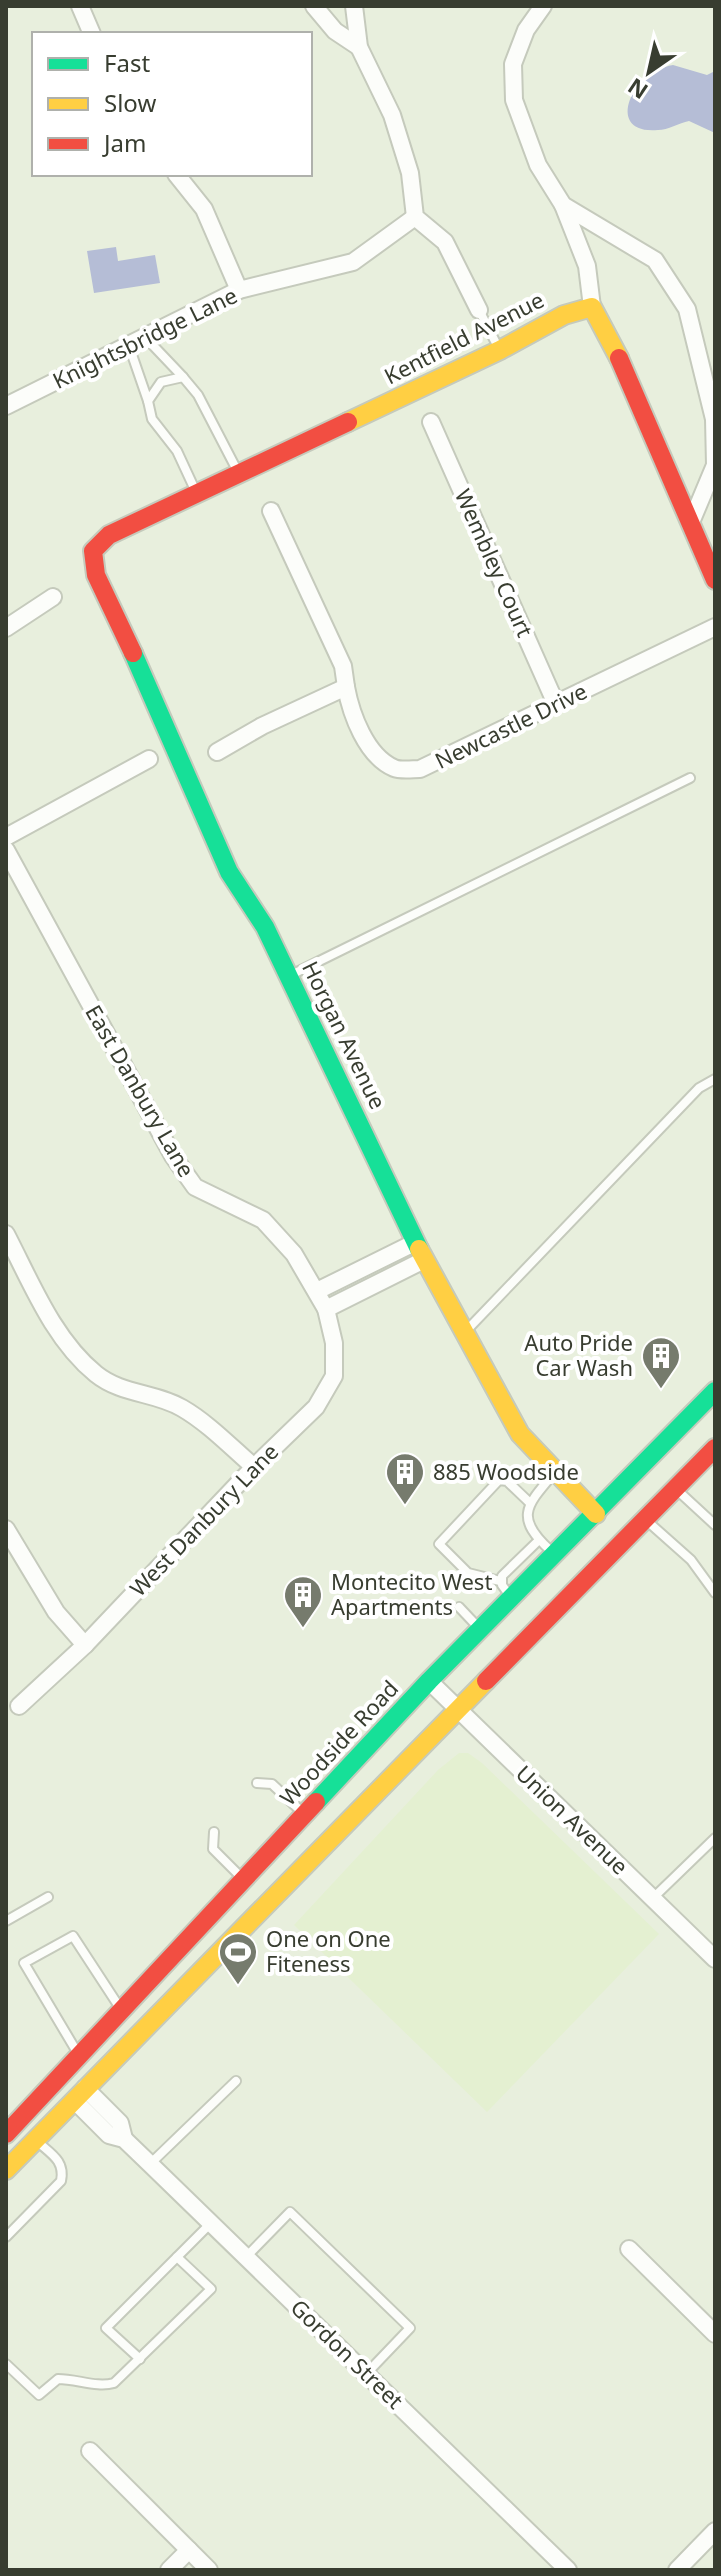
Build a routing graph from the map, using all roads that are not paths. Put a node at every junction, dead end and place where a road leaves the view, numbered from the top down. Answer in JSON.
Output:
{"nodes":[{"id":1,"x":80,"y":6,"type":"edge"},
{"id":2,"x":314,"y":6,"type":"edge"},
{"id":3,"x":354,"y":6,"type":"edge"},
{"id":4,"x":543,"y":6,"type":"edge"},
{"id":5,"x":91,"y":32,"type":"edge"},
{"id":6,"x":359,"y":47,"type":"junction"},
{"id":7,"x":178,"y":176,"type":"edge"},
{"id":8,"x":563,"y":205,"type":"junction"},
{"id":9,"x":415,"y":217,"type":"junction"},
{"id":10,"x":239,"y":290,"type":"junction"},
{"id":11,"x":592,"y":307,"type":"junction"},
{"id":12,"x":479,"y":310,"type":"joint"},
{"id":13,"x":143,"y":335,"type":"junction"},
{"id":14,"x":129,"y":346,"type":"junction"},
{"id":15,"x":500,"y":350,"type":"junction"},
{"id":16,"x":183,"y":377,"type":"junction"},
{"id":17,"x":148,"y":401,"type":"junction"},
{"id":18,"x":6,"y":406,"type":"edge"},
{"id":19,"x":431,"y":422,"type":"dead end"},
{"id":20,"x":239,"y":474,"type":"junction"},
{"id":21,"x":196,"y":494,"type":"junction"},
{"id":22,"x":271,"y":511,"type":"dead end"},
{"id":23,"x":692,"y":520,"type":"junction"},
{"id":24,"x":93,"y":551,"type":"joint"},
{"id":25,"x":715,"y":580,"type":"edge"},
{"id":26,"x":53,"y":597,"type":"dead end"},
{"id":27,"x":715,"y":627,"type":"edge"},
{"id":28,"x":6,"y":628,"type":"edge"},
{"id":29,"x":346,"y":687,"type":"junction"},
{"id":30,"x":556,"y":704,"type":"junction"},
{"id":31,"x":217,"y":752,"type":"dead end"},
{"id":32,"x":149,"y":759,"type":"dead end"},
{"id":33,"x":690,"y":778,"type":"dead end"},
{"id":34,"x":6,"y":837,"type":"edge"},
{"id":35,"x":6,"y":850,"type":"edge"},
{"id":36,"x":289,"y":977,"type":"junction"},
{"id":37,"x":715,"y":1079,"type":"edge"},
{"id":38,"x":6,"y":1234,"type":"edge"},
{"id":39,"x":416,"y":1242,"type":"junction"},
{"id":40,"x":424,"y":1260,"type":"junction"},
{"id":41,"x":317,"y":1291,"type":"junction"},
{"id":42,"x":326,"y":1309,"type":"junction"},
{"id":43,"x":463,"y":1333,"type":"junction"},
{"id":44,"x":715,"y":1391,"type":"edge"},
{"id":45,"x":715,"y":1448,"type":"edge"},
{"id":46,"x":254,"y":1467,"type":"junction"},
{"id":47,"x":556,"y":1471,"type":"junction"},
{"id":48,"x":675,"y":1489,"type":"junction"},
{"id":49,"x":529,"y":1502,"type":"junction"},
{"id":50,"x":596,"y":1514,"type":"junction"},
{"id":51,"x":646,"y":1519,"type":"junction"},
{"id":52,"x":715,"y":1525,"type":"edge"},
{"id":53,"x":6,"y":1529,"type":"edge"},
{"id":54,"x":539,"y":1540,"type":"junction"},
{"id":55,"x":555,"y":1554,"type":"junction"},
{"id":56,"x":500,"y":1581,"type":"junction"},
{"id":57,"x":715,"y":1593,"type":"edge"},
{"id":58,"x":512,"y":1598,"type":"junction"},
{"id":59,"x":459,"y":1607,"type":"dead end"},
{"id":60,"x":480,"y":1630,"type":"junction"},
{"id":61,"x":85,"y":1645,"type":"junction"},
{"id":62,"x":429,"y":1681,"type":"junction"},
{"id":63,"x":19,"y":1706,"type":"dead end"},
{"id":64,"x":457,"y":1709,"type":"junction"},
{"id":65,"x":257,"y":1783,"type":"dead end"},
{"id":66,"x":305,"y":1815,"type":"junction"},
{"id":67,"x":214,"y":1832,"type":"dead end"},
{"id":68,"x":715,"y":1838,"type":"edge"},
{"id":69,"x":245,"y":1880,"type":"junction"},
{"id":70,"x":48,"y":1897,"type":"dead end"},
{"id":71,"x":653,"y":1898,"type":"junction"},
{"id":72,"x":6,"y":1921,"type":"edge"},
{"id":73,"x":714,"y":1956,"type":"edge"},
{"id":74,"x":122,"y":2012,"type":"junction"},
{"id":75,"x":81,"y":2057,"type":"junction"},
{"id":76,"x":236,"y":2081,"type":"dead end"},
{"id":77,"x":79,"y":2094,"type":"junction"},
{"id":78,"x":9,"y":2125,"type":"edge"},
{"id":79,"x":35,"y":2139,"type":"junction"},
{"id":80,"x":150,"y":2164,"type":"junction"},
{"id":81,"x":6,"y":2170,"type":"edge"},
{"id":82,"x":212,"y":2222,"type":"junction"},
{"id":83,"x":6,"y":2237,"type":"edge"},
{"id":84,"x":629,"y":2249,"type":"dead end"},
{"id":85,"x":247,"y":2256,"type":"junction"},
{"id":86,"x":177,"y":2257,"type":"junction"},
{"id":87,"x":715,"y":2334,"type":"edge"},
{"id":88,"x":140,"y":2359,"type":"junction"},
{"id":89,"x":6,"y":2364,"type":"edge"},
{"id":90,"x":367,"y":2373,"type":"junction"},
{"id":91,"x":90,"y":2451,"type":"dead end"},
{"id":92,"x":715,"y":2531,"type":"edge"},
{"id":93,"x":189,"y":2550,"type":"junction"},
{"id":94,"x":169,"y":2570,"type":"edge"},
{"id":95,"x":209,"y":2570,"type":"edge"},
{"id":96,"x":568,"y":2570,"type":"edge"},
{"id":97,"x":677,"y":2570,"type":"edge"}],
"edges":[{"from":1,"to":5,"type":"street"},
{"from":2,"to":6,"type":"street"},
{"from":3,"to":6,"type":"street"},
{"from":4,"to":8,"type":"street"},
{"from":6,"to":9,"type":"street"},
{"from":7,"to":10,"type":"street"},
{"from":8,"to":11,"type":"street"},
{"from":8,"to":23,"type":"street"},
{"from":9,"to":10,"type":"street","name":"Knightsbridge Lane"},
{"from":9,"to":12,"type":"street"},
{"from":10,"to":13,"type":"street","name":"Knightsbridge Lane"},
{"from":11,"to":15,"type":"main road","name":"Kentfield Avenue"},
{"from":11,"to":23,"type":"main road"},
{"from":12,"to":15,"type":"lane"},
{"from":13,"to":14,"type":"street","name":"Knightsbridge Lane"},
{"from":13,"to":16,"type":"lane"},
{"from":14,"to":17,"type":"lane"},
{"from":14,"to":18,"type":"street","name":"Knightsbridge Lane"},
{"from":15,"to":20,"type":"main road","name":"Kentfield Avenue"},
{"from":16,"to":17,"type":"lane"},
{"from":16,"to":20,"type":"lane"},
{"from":17,"to":21,"type":"lane"},
{"from":19,"to":30,"type":"street","name":"Wembley Court"},
{"from":20,"to":21,"type":"main road","name":"Kentfield Avenue"},
{"from":21,"to":24,"type":"main road","name":"Kentfield Avenue"},
{"from":22,"to":29,"type":"street","name":"Newcastle Drive"},
{"from":23,"to":25,"type":"main road"},
{"from":24,"to":36,"type":"main road","name":"Horgan Avenue"},
{"from":26,"to":28,"type":"street"},
{"from":27,"to":30,"type":"street","name":"Newcastle Drive"},
{"from":29,"to":30,"type":"street","name":"Newcastle Drive"},
{"from":29,"to":31,"type":"street"},
{"from":32,"to":34,"type":"street"},
{"from":33,"to":36,"type":"lane"},
{"from":35,"to":41,"type":"street","name":"East Danbury Lane"},
{"from":36,"to":39,"type":"main road","name":"Horgan Avenue"},
{"from":37,"to":43,"type":"lane"},
{"from":38,"to":46,"type":"street"},
{"from":39,"to":40,"type":"main road","name":"Horgan Avenue"},
{"from":39,"to":41,"type":"street"},
{"from":40,"to":42,"type":"street"},
{"from":40,"to":43,"type":"main road","name":"Horgan Avenue"},
{"from":41,"to":42,"type":"street","name":"West Danbury Lane"},
{"from":42,"to":46,"type":"street","name":"West Danbury Lane"},
{"from":43,"to":47,"type":"main road","name":"Horgan Avenue"},
{"from":44,"to":50,"type":"main road","name":"Woodside Road"},
{"from":45,"to":48,"type":"main road"},
{"from":46,"to":61,"type":"street","name":"West Danbury Lane"},
{"from":47,"to":49,"type":"lane"},
{"from":47,"to":50,"type":"main road","name":"Horgan Avenue"},
{"from":48,"to":51,"type":"main road"},
{"from":48,"to":52,"type":"lane"},
{"from":49,"to":54,"type":"lane"},
{"from":49,"to":56,"type":"lane"},
{"from":50,"to":55,"type":"main road","name":"Woodside Road"},
{"from":51,"to":57,"type":"lane"},
{"from":51,"to":64,"type":"main road"},
{"from":53,"to":61,"type":"street"},
{"from":54,"to":55,"type":"lane"},
{"from":54,"to":56,"type":"lane"},
{"from":55,"to":58,"type":"main road","name":"Woodside Road"},
{"from":56,"to":58,"type":"lane"},
{"from":58,"to":60,"type":"main road","name":"Woodside Road"},
{"from":59,"to":60,"type":"lane"},
{"from":60,"to":62,"type":"main road","name":"Woodside Road"},
{"from":61,"to":63,"type":"street","name":"West Danbury Lane"},
{"from":62,"to":64,"type":"street","name":"Union Avenue"},
{"from":62,"to":66,"type":"main road","name":"Woodside Road"},
{"from":64,"to":71,"type":"street","name":"Union Avenue"},
{"from":64,"to":77,"type":"main road"},
{"from":65,"to":66,"type":"lane"},
{"from":66,"to":69,"type":"main road","name":"Woodside Road"},
{"from":67,"to":69,"type":"lane"},
{"from":68,"to":71,"type":"lane"},
{"from":69,"to":74,"type":"main road","name":"Woodside Road"},
{"from":70,"to":72,"type":"lane"},
{"from":71,"to":73,"type":"street","name":"Union Avenue"},
{"from":74,"to":75,"type":"main road","name":"Woodside Road"},
{"from":74,"to":75,"type":"lane"},
{"from":75,"to":78,"type":"main road","name":"Woodside Road"},
{"from":76,"to":80,"type":"lane"},
{"from":77,"to":79,"type":"main road"},
{"from":77,"to":80,"type":"street","name":"Gordon Street"},
{"from":78,"to":79,"type":"street"},
{"from":79,"to":81,"type":"main road"},
{"from":79,"to":83,"type":"lane"},
{"from":80,"to":82,"type":"street","name":"Gordon Street"},
{"from":82,"to":85,"type":"street","name":"Gordon Street"},
{"from":82,"to":86,"type":"lane"},
{"from":84,"to":87,"type":"street"},
{"from":85,"to":90,"type":"street","name":"Gordon Street"},
{"from":85,"to":90,"type":"lane"},
{"from":86,"to":88,"type":"lane"},
{"from":86,"to":88,"type":"lane"},
{"from":88,"to":89,"type":"lane"},
{"from":90,"to":96,"type":"street","name":"Gordon Street"},
{"from":91,"to":93,"type":"street"},
{"from":92,"to":97,"type":"street"},
{"from":93,"to":94,"type":"street"},
{"from":93,"to":95,"type":"street"}]}
